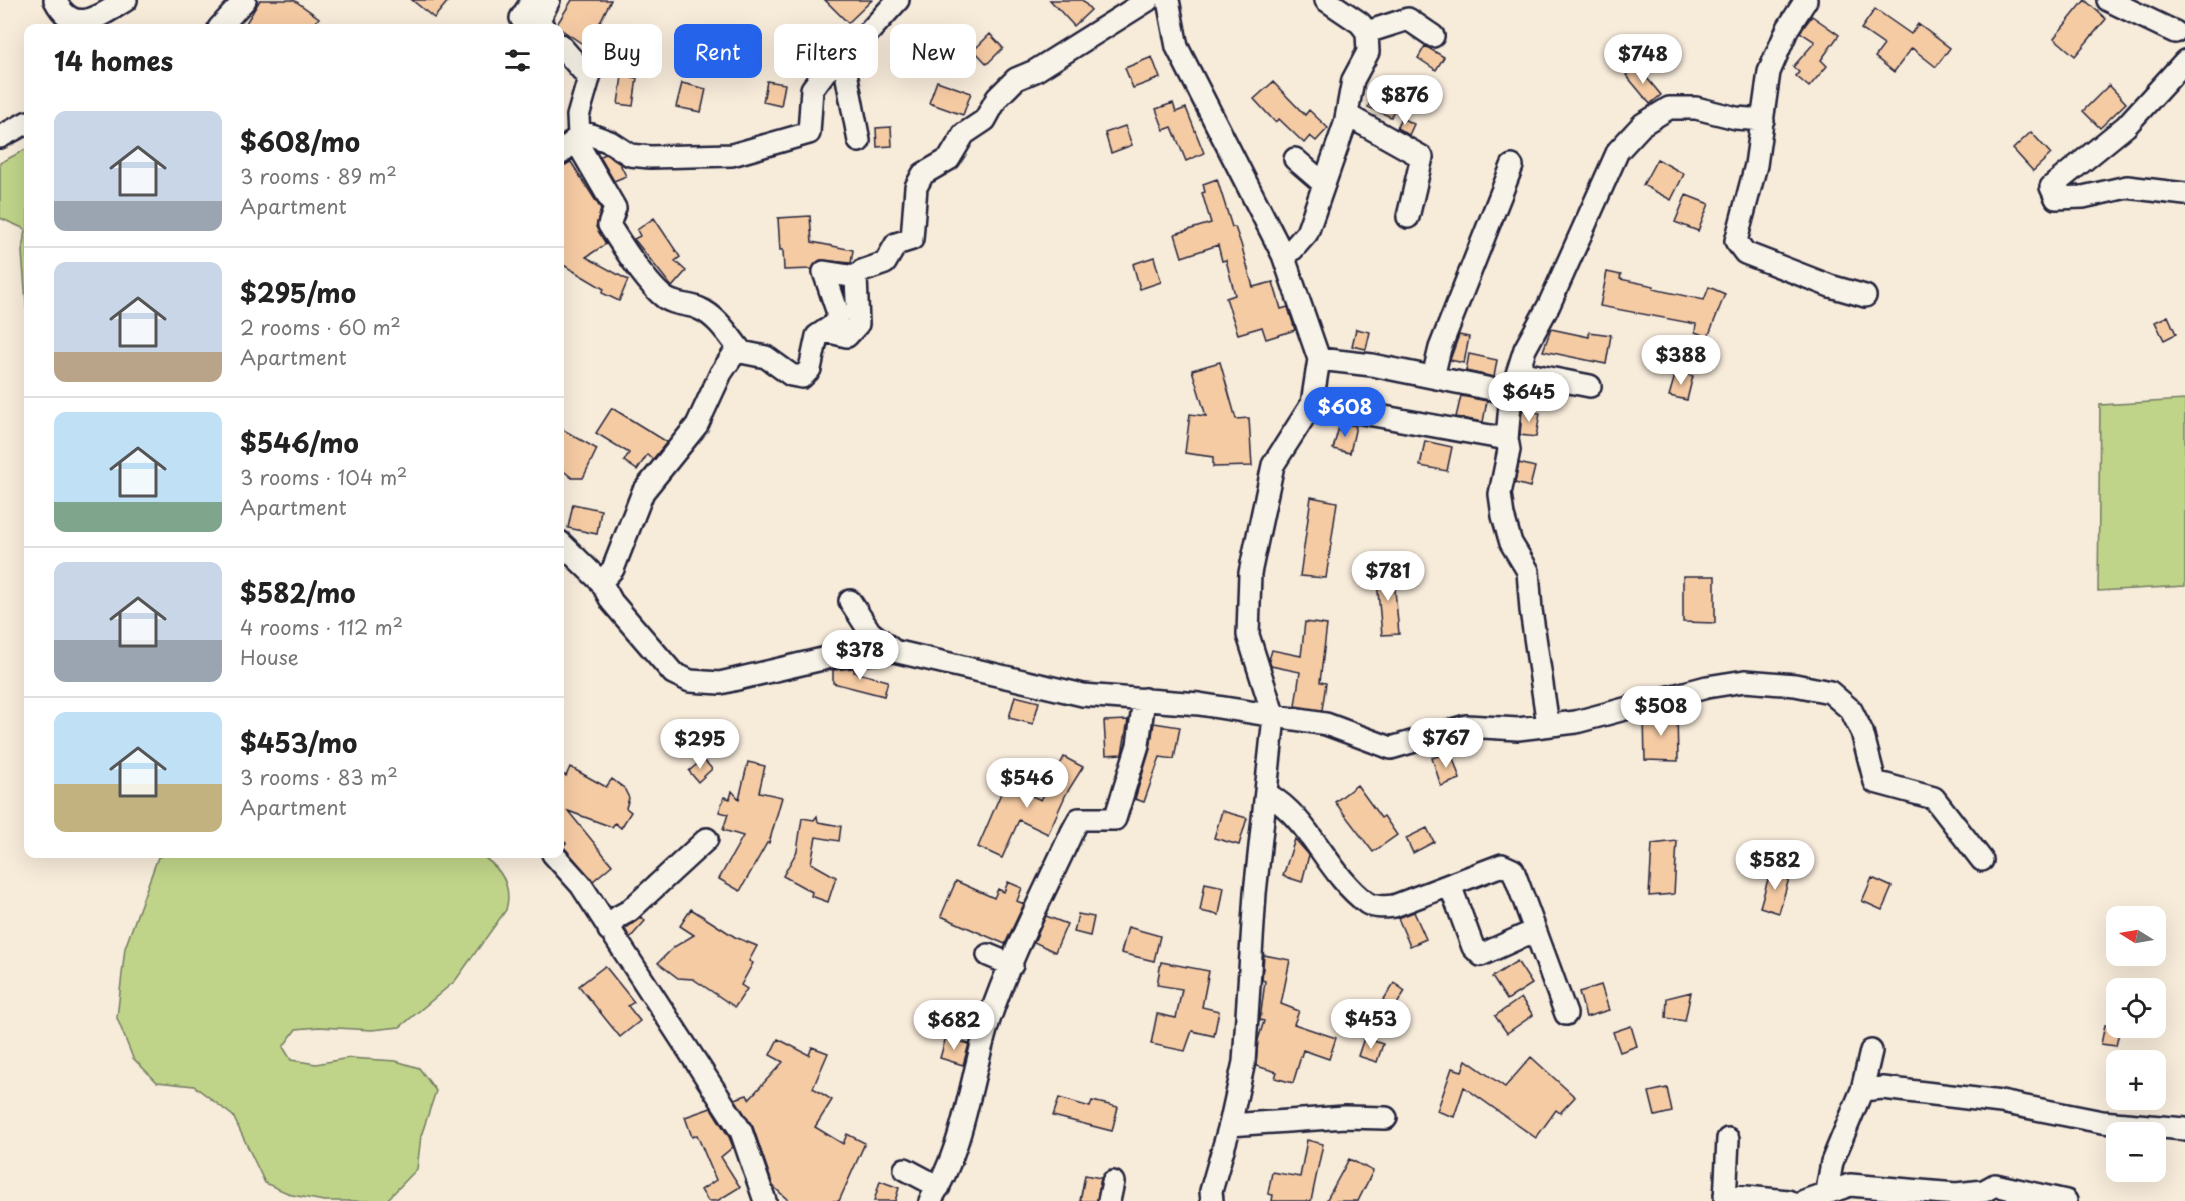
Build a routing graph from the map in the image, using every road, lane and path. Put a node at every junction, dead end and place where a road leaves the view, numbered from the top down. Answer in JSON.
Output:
{"nodes":[{"id":1,"x":55,"y":0,"type":"edge"},
{"id":2,"x":126,"y":0,"type":"edge"},
{"id":3,"x":245,"y":0,"type":"edge"},
{"id":4,"x":533,"y":0,"type":"edge"},
{"id":5,"x":549,"y":0,"type":"edge"},
{"id":6,"x":898,"y":0,"type":"edge"},
{"id":7,"x":1148,"y":0,"type":"edge"},
{"id":8,"x":1168,"y":0,"type":"edge"},
{"id":9,"x":1326,"y":0,"type":"edge"},
{"id":10,"x":1806,"y":0,"type":"edge"},
{"id":11,"x":2108,"y":0,"type":"edge"},
{"id":12,"x":223,"y":24,"type":"edge"},
{"id":13,"x":534,"y":24,"type":"edge"},
{"id":14,"x":541,"y":24,"type":"edge"},
{"id":15,"x":875,"y":24,"type":"edge"},
{"id":16,"x":1367,"y":32,"type":"junction"},
{"id":17,"x":2175,"y":32,"type":"dead end"},
{"id":18,"x":1433,"y":36,"type":"dead end"},
{"id":19,"x":564,"y":50,"type":"edge"},
{"id":20,"x":2185,"y":61,"type":"edge"},
{"id":21,"x":820,"y":78,"type":"edge"},
{"id":22,"x":847,"y":78,"type":"edge"},
{"id":23,"x":1347,"y":115,"type":"junction"},
{"id":24,"x":1763,"y":120,"type":"junction"},
{"id":25,"x":24,"y":124,"type":"edge"},
{"id":26,"x":0,"y":137,"type":"edge"},
{"id":27,"x":577,"y":137,"type":"junction"},
{"id":28,"x":859,"y":141,"type":"dead end"},
{"id":29,"x":564,"y":150,"type":"edge"},
{"id":30,"x":1295,"y":159,"type":"dead end"},
{"id":31,"x":1512,"y":166,"type":"dead end"},
{"id":32,"x":1324,"y":184,"type":"junction"},
{"id":33,"x":2185,"y":194,"type":"edge"},
{"id":34,"x":1408,"y":217,"type":"dead end"},
{"id":35,"x":1283,"y":255,"type":"junction"},
{"id":36,"x":856,"y":277,"type":"junction"},
{"id":37,"x":1865,"y":296,"type":"dead end"},
{"id":38,"x":826,"y":331,"type":"junction"},
{"id":39,"x":741,"y":351,"type":"junction"},
{"id":40,"x":1319,"y":359,"type":"junction"},
{"id":41,"x":1518,"y":372,"type":"junction"},
{"id":42,"x":1433,"y":377,"type":"junction"},
{"id":43,"x":1590,"y":386,"type":"dead end"},
{"id":44,"x":1511,"y":393,"type":"junction"},
{"id":45,"x":1312,"y":404,"type":"junction"},
{"id":46,"x":1507,"y":439,"type":"junction"},
{"id":47,"x":564,"y":546,"type":"edge"},
{"id":48,"x":601,"y":582,"type":"junction"},
{"id":49,"x":850,"y":601,"type":"dead end"},
{"id":50,"x":894,"y":651,"type":"junction"},
{"id":51,"x":1144,"y":699,"type":"junction"},
{"id":52,"x":1274,"y":717,"type":"junction"},
{"id":53,"x":1548,"y":726,"type":"junction"},
{"id":54,"x":1267,"y":795,"type":"junction"},
{"id":55,"x":707,"y":839,"type":"dead end"},
{"id":56,"x":557,"y":858,"type":"edge"},
{"id":57,"x":1982,"y":860,"type":"dead end"},
{"id":58,"x":1450,"y":885,"type":"junction"},
{"id":59,"x":609,"y":930,"type":"junction"},
{"id":60,"x":1534,"y":931,"type":"junction"},
{"id":61,"x":988,"y":955,"type":"dead end"},
{"id":62,"x":1012,"y":965,"type":"junction"},
{"id":63,"x":1566,"y":1014,"type":"dead end"},
{"id":64,"x":1871,"y":1051,"type":"dead end"},
{"id":65,"x":1862,"y":1090,"type":"junction"},
{"id":66,"x":1386,"y":1118,"type":"dead end"},
{"id":67,"x":1230,"y":1125,"type":"junction"},
{"id":68,"x":2185,"y":1129,"type":"edge"},
{"id":69,"x":1728,"y":1138,"type":"dead end"},
{"id":70,"x":905,"y":1170,"type":"dead end"},
{"id":71,"x":1827,"y":1191,"type":"junction"},
{"id":72,"x":934,"y":1194,"type":"edge"},
{"id":73,"x":1725,"y":1198,"type":"edge"},
{"id":74,"x":765,"y":1201,"type":"edge"},
{"id":75,"x":1212,"y":1201,"type":"edge"},
{"id":76,"x":1788,"y":1201,"type":"edge"},
{"id":77,"x":1804,"y":1201,"type":"edge"},
{"id":78,"x":2066,"y":1201,"type":"edge"}],
"edges":[{"from":1,"to":2,"type":"street"},
{"from":3,"to":12,"type":"street"},
{"from":4,"to":13,"type":"street"},
{"from":5,"to":14,"type":"street"},
{"from":6,"to":15,"type":"street"},
{"from":7,"to":36,"type":"street"},
{"from":8,"to":35,"type":"street"},
{"from":9,"to":16,"type":"street"},
{"from":10,"to":24,"type":"street"},
{"from":11,"to":17,"type":"street"},
{"from":16,"to":18,"type":"street"},
{"from":16,"to":23,"type":"street"},
{"from":19,"to":27,"type":"street"},
{"from":20,"to":33,"type":"street"},
{"from":21,"to":27,"type":"street"},
{"from":22,"to":28,"type":"street"},
{"from":23,"to":32,"type":"street"},
{"from":23,"to":34,"type":"street"},
{"from":24,"to":37,"type":"street"},
{"from":24,"to":41,"type":"street"},
{"from":25,"to":26,"type":"street"},
{"from":27,"to":29,"type":"street"},
{"from":27,"to":39,"type":"street"},
{"from":30,"to":32,"type":"street"},
{"from":31,"to":42,"type":"street"},
{"from":32,"to":35,"type":"street"},
{"from":35,"to":40,"type":"street"},
{"from":36,"to":38,"type":"street"},
{"from":36,"to":38,"type":"street"},
{"from":38,"to":39,"type":"street"},
{"from":39,"to":48,"type":"street"},
{"from":40,"to":42,"type":"street"},
{"from":40,"to":45,"type":"street"},
{"from":41,"to":43,"type":"street"},
{"from":41,"to":44,"type":"street"},
{"from":42,"to":44,"type":"street"},
{"from":44,"to":46,"type":"street"},
{"from":45,"to":46,"type":"street"},
{"from":45,"to":52,"type":"street"},
{"from":46,"to":53,"type":"street"},
{"from":47,"to":48,"type":"street"},
{"from":48,"to":50,"type":"street"},
{"from":49,"to":50,"type":"street"},
{"from":50,"to":51,"type":"street"},
{"from":51,"to":52,"type":"street"},
{"from":51,"to":62,"type":"street"},
{"from":52,"to":53,"type":"street"},
{"from":52,"to":54,"type":"street"},
{"from":53,"to":57,"type":"street"},
{"from":54,"to":58,"type":"street"},
{"from":54,"to":67,"type":"street"},
{"from":55,"to":59,"type":"street"},
{"from":56,"to":59,"type":"street"},
{"from":58,"to":60,"type":"street"},
{"from":58,"to":60,"type":"street"},
{"from":59,"to":74,"type":"street"},
{"from":60,"to":63,"type":"street"},
{"from":61,"to":62,"type":"street"},
{"from":62,"to":72,"type":"street"},
{"from":64,"to":65,"type":"street"},
{"from":65,"to":68,"type":"street"},
{"from":65,"to":71,"type":"street"},
{"from":66,"to":67,"type":"street"},
{"from":67,"to":75,"type":"street"},
{"from":69,"to":73,"type":"street"},
{"from":70,"to":72,"type":"street"},
{"from":71,"to":77,"type":"street"},
{"from":71,"to":78,"type":"street"},
{"from":73,"to":76,"type":"street"}]}
